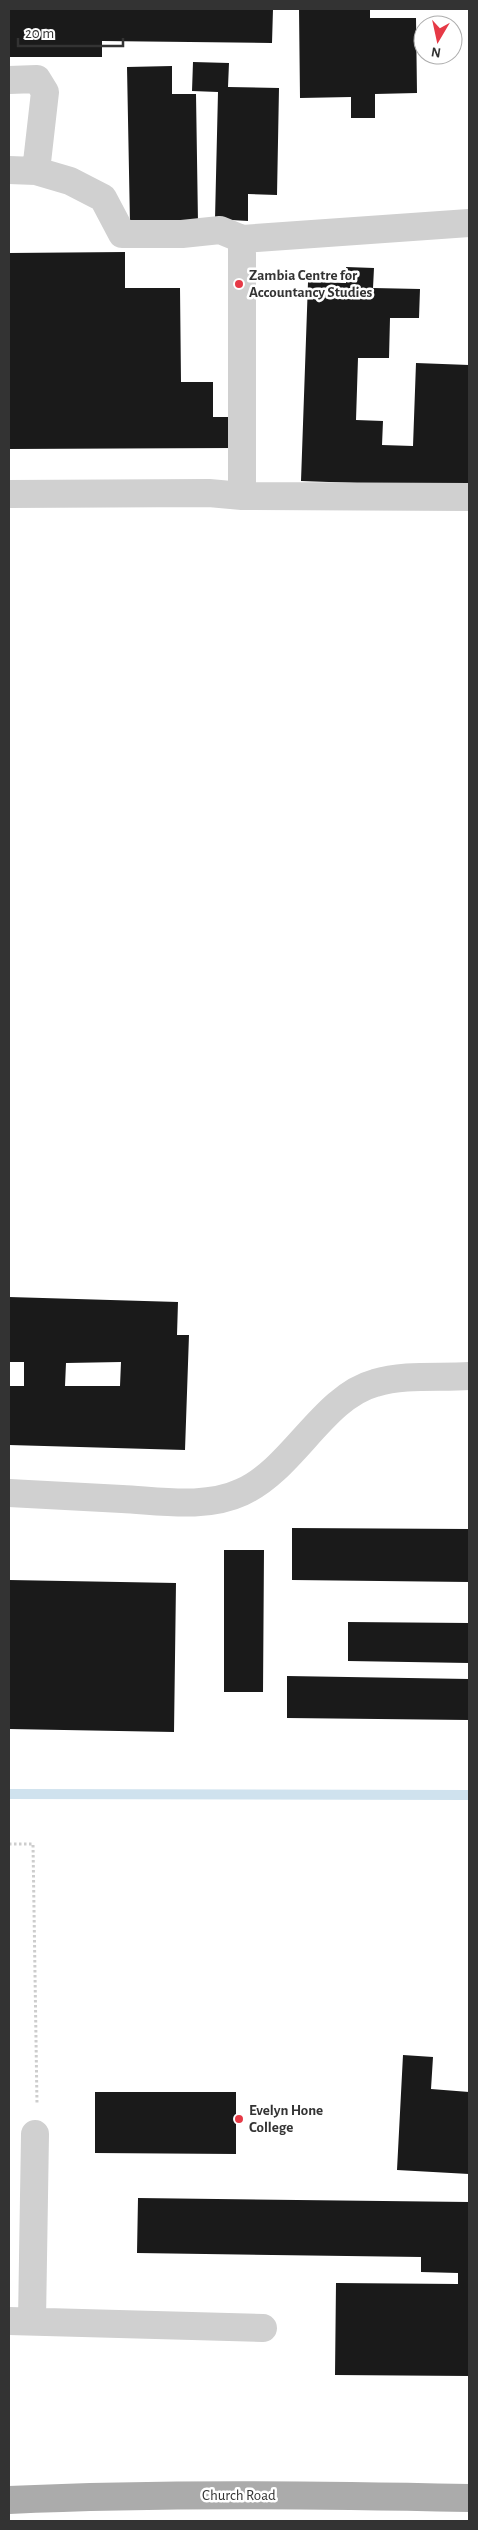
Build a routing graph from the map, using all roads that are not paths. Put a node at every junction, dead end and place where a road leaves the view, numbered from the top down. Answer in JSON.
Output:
{"nodes":[{"id":1,"x":9,"y":80,"type":"edge"},
{"id":2,"x":9,"y":170,"type":"edge"},
{"id":3,"x":36,"y":171,"type":"junction"},
{"id":4,"x":469,"y":223,"type":"edge"},
{"id":5,"x":242,"y":239,"type":"junction"},
{"id":6,"x":9,"y":494,"type":"edge"},
{"id":7,"x":242,"y":496,"type":"junction"},
{"id":8,"x":469,"y":497,"type":"edge"},
{"id":9,"x":469,"y":1376,"type":"edge"},
{"id":10,"x":9,"y":1493,"type":"edge"},
{"id":11,"x":35,"y":2134,"type":"road end"},
{"id":12,"x":20,"y":2321,"type":"edge"},
{"id":13,"x":263,"y":2328,"type":"dead end"},
{"id":14,"x":469,"y":2498,"type":"edge"},
{"id":15,"x":9,"y":2500,"type":"edge"}],
"edges":[{"from":1,"to":3,"type":"lane"},
{"from":2,"to":3,"type":"lane"},
{"from":3,"to":5,"type":"lane"},
{"from":4,"to":5,"type":"lane"},
{"from":5,"to":7,"type":"lane"},
{"from":6,"to":7,"type":"lane"},
{"from":7,"to":8,"type":"lane"},
{"from":9,"to":10,"type":"lane"},
{"from":11,"to":12,"type":"lane"},
{"from":12,"to":13,"type":"lane"},
{"from":14,"to":15,"type":"main road","name":"Church Road"}]}
